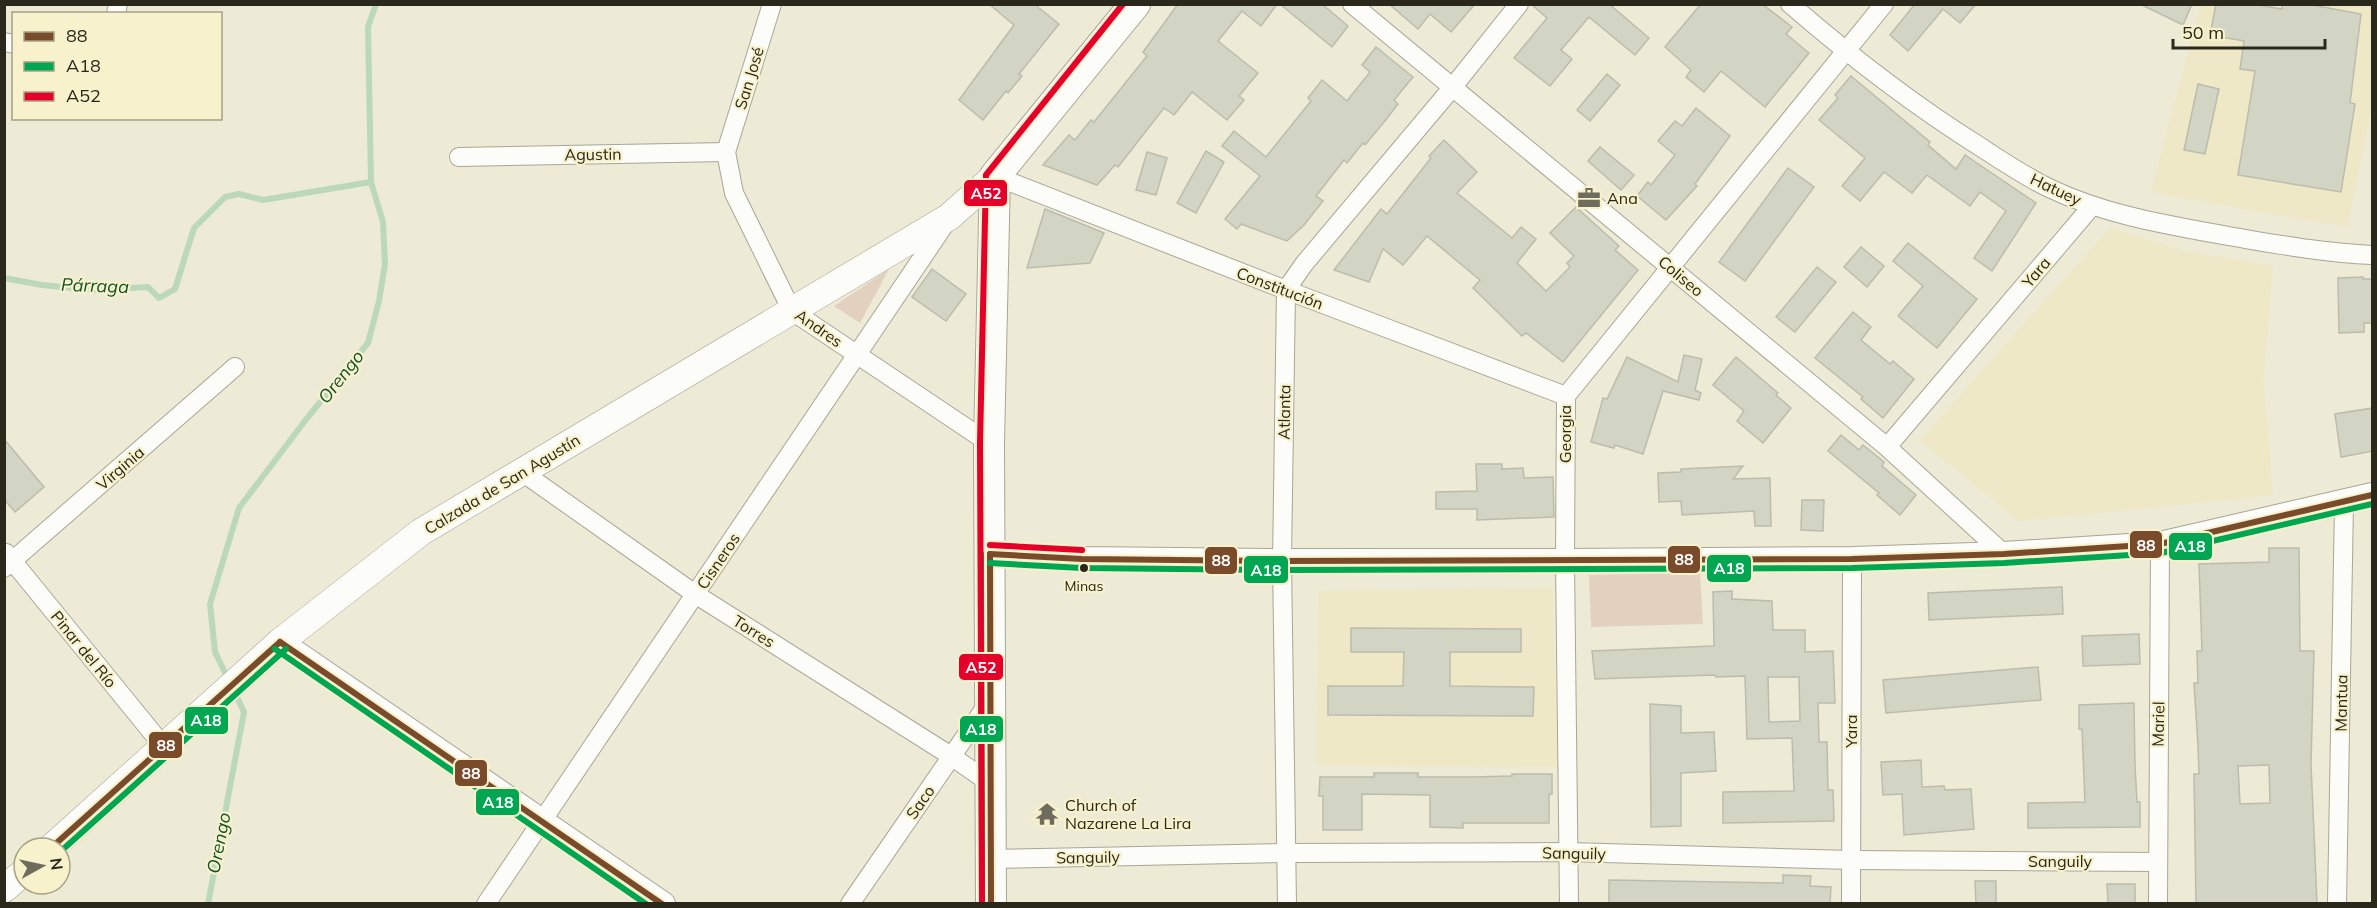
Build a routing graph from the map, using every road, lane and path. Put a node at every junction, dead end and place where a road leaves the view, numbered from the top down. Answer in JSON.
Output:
{"nodes":[{"id":1,"x":772,"y":4,"type":"edge"},
{"id":2,"x":1135,"y":4,"type":"edge"},
{"id":3,"x":1352,"y":4,"type":"edge"},
{"id":4,"x":1519,"y":4,"type":"edge"},
{"id":5,"x":1790,"y":4,"type":"edge"},
{"id":6,"x":1884,"y":4,"type":"edge"},
{"id":7,"x":1845,"y":52,"type":"junction"},
{"id":8,"x":1452,"y":88,"type":"junction"},
{"id":9,"x":726,"y":152,"type":"junction"},
{"id":10,"x":459,"y":157,"type":"dead end"},
{"id":11,"x":996,"y":176,"type":"junction"},
{"id":12,"x":2092,"y":206,"type":"junction"},
{"id":13,"x":949,"y":218,"type":"junction"},
{"id":14,"x":2373,"y":255,"type":"edge"},
{"id":15,"x":1670,"y":267,"type":"junction"},
{"id":16,"x":1286,"y":290,"type":"junction"},
{"id":17,"x":792,"y":311,"type":"junction"},
{"id":18,"x":856,"y":355,"type":"junction"},
{"id":19,"x":235,"y":368,"type":"dead end"},
{"id":20,"x":1566,"y":396,"type":"junction"},
{"id":21,"x":989,"y":443,"type":"junction"},
{"id":22,"x":1887,"y":447,"type":"junction"},
{"id":23,"x":522,"y":472,"type":"junction"},
{"id":24,"x":2373,"y":495,"type":"edge"},
{"id":25,"x":2344,"y":503,"type":"junction"},
{"id":26,"x":2160,"y":544,"type":"junction"},
{"id":27,"x":990,"y":554,"type":"junction"},
{"id":28,"x":2004,"y":554,"type":"junction"},
{"id":29,"x":1852,"y":559,"type":"junction"},
{"id":30,"x":7,"y":560,"type":"edge"},
{"id":31,"x":1282,"y":561,"type":"junction"},
{"id":32,"x":1565,"y":561,"type":"junction"},
{"id":33,"x":695,"y":594,"type":"junction"},
{"id":34,"x":280,"y":642,"type":"junction"},
{"id":35,"x":990,"y":700,"type":"junction"},
{"id":36,"x":164,"y":747,"type":"junction"},
{"id":37,"x":951,"y":756,"type":"junction"},
{"id":38,"x":990,"y":783,"type":"junction"},
{"id":39,"x":542,"y":820,"type":"junction"},
{"id":40,"x":64,"y":836,"type":"edge"},
{"id":41,"x":1569,"y":852,"type":"junction"},
{"id":42,"x":1287,"y":853,"type":"junction"},
{"id":43,"x":991,"y":859,"type":"junction"},
{"id":44,"x":1851,"y":860,"type":"junction"},
{"id":45,"x":2157,"y":862,"type":"junction"},
{"id":46,"x":486,"y":903,"type":"edge"},
{"id":47,"x":663,"y":903,"type":"edge"},
{"id":48,"x":850,"y":903,"type":"edge"},
{"id":49,"x":991,"y":903,"type":"edge"},
{"id":50,"x":1287,"y":903,"type":"edge"},
{"id":51,"x":1569,"y":903,"type":"edge"},
{"id":52,"x":1851,"y":903,"type":"edge"},
{"id":53,"x":2158,"y":903,"type":"edge"},
{"id":54,"x":2337,"y":903,"type":"edge"}],
"edges":[{"from":1,"to":9,"type":"street","name":"San José"},
{"from":2,"to":11,"type":"main road"},
{"from":3,"to":8,"type":"street","name":"Coliseo"},
{"from":4,"to":8,"type":"street"},
{"from":5,"to":7,"type":"street","name":"Hatuey"},
{"from":6,"to":7,"type":"street","name":"Georgia"},
{"from":7,"to":12,"type":"street","name":"Hatuey"},
{"from":7,"to":15,"type":"street","name":"Georgia"},
{"from":8,"to":15,"type":"street","name":"Coliseo"},
{"from":8,"to":16,"type":"street"},
{"from":9,"to":10,"type":"street","name":"Agustin"},
{"from":9,"to":17,"type":"street","name":"Andres"},
{"from":11,"to":13,"type":"main road","name":"Calzada de San Agustín"},
{"from":11,"to":16,"type":"street","name":"Constitución"},
{"from":11,"to":21,"type":"main road"},
{"from":12,"to":14,"type":"street","name":"Hatuey"},
{"from":12,"to":22,"type":"street","name":"Yara"},
{"from":13,"to":17,"type":"main road","name":"Calzada de San Agustín"},
{"from":13,"to":18,"type":"street","name":"Cisneros"},
{"from":15,"to":20,"type":"street","name":"Georgia"},
{"from":15,"to":22,"type":"street","name":"Coliseo"},
{"from":16,"to":20,"type":"street","name":"Constitución"},
{"from":16,"to":31,"type":"street","name":"Atlanta"},
{"from":17,"to":18,"type":"street","name":"Andres"},
{"from":17,"to":23,"type":"main road","name":"Calzada de San Agustín"},
{"from":18,"to":21,"type":"street","name":"Andres"},
{"from":18,"to":33,"type":"street","name":"Cisneros"},
{"from":19,"to":30,"type":"street","name":"Virginia"},
{"from":20,"to":32,"type":"street","name":"Georgia"},
{"from":21,"to":27,"type":"main road"},
{"from":22,"to":28,"type":"street","name":"Coliseo"},
{"from":23,"to":33,"type":"street","name":"Torres"},
{"from":23,"to":34,"type":"main road","name":"Calzada de San Agustín"},
{"from":24,"to":25,"type":"street"},
{"from":25,"to":26,"type":"street"},
{"from":25,"to":54,"type":"street","name":"Mantua"},
{"from":26,"to":28,"type":"street"},
{"from":26,"to":45,"type":"street","name":"Mariel"},
{"from":27,"to":31,"type":"street"},
{"from":27,"to":35,"type":"main road"},
{"from":28,"to":29,"type":"street"},
{"from":29,"to":32,"type":"street"},
{"from":29,"to":44,"type":"street","name":"Yara"},
{"from":30,"to":36,"type":"street","name":"Pinar del Río"},
{"from":31,"to":32,"type":"street"},
{"from":31,"to":42,"type":"street","name":"Atlanta"},
{"from":32,"to":41,"type":"street","name":"Georgia"},
{"from":33,"to":37,"type":"street","name":"Torres"},
{"from":33,"to":39,"type":"street","name":"Cisneros"},
{"from":34,"to":36,"type":"main road","name":"Calzada de San Agustín"},
{"from":34,"to":39,"type":"street"},
{"from":35,"to":37,"type":"street","name":"Saco"},
{"from":35,"to":38,"type":"main road"},
{"from":36,"to":40,"type":"main road","name":"Calzada de San Agustín"},
{"from":37,"to":38,"type":"street","name":"Torres"},
{"from":37,"to":48,"type":"street","name":"Saco"},
{"from":38,"to":43,"type":"main road"},
{"from":39,"to":46,"type":"street","name":"Cisneros"},
{"from":39,"to":47,"type":"street"},
{"from":41,"to":42,"type":"street","name":"Sanguily"},
{"from":41,"to":44,"type":"street","name":"Sanguily"},
{"from":41,"to":51,"type":"street","name":"Georgia"},
{"from":42,"to":43,"type":"street","name":"Sanguily"},
{"from":42,"to":50,"type":"street","name":"Atlanta"},
{"from":43,"to":49,"type":"main road"},
{"from":44,"to":45,"type":"street","name":"Sanguily"},
{"from":44,"to":52,"type":"street","name":"Yara"},
{"from":45,"to":53,"type":"street","name":"Mariel"}]}
